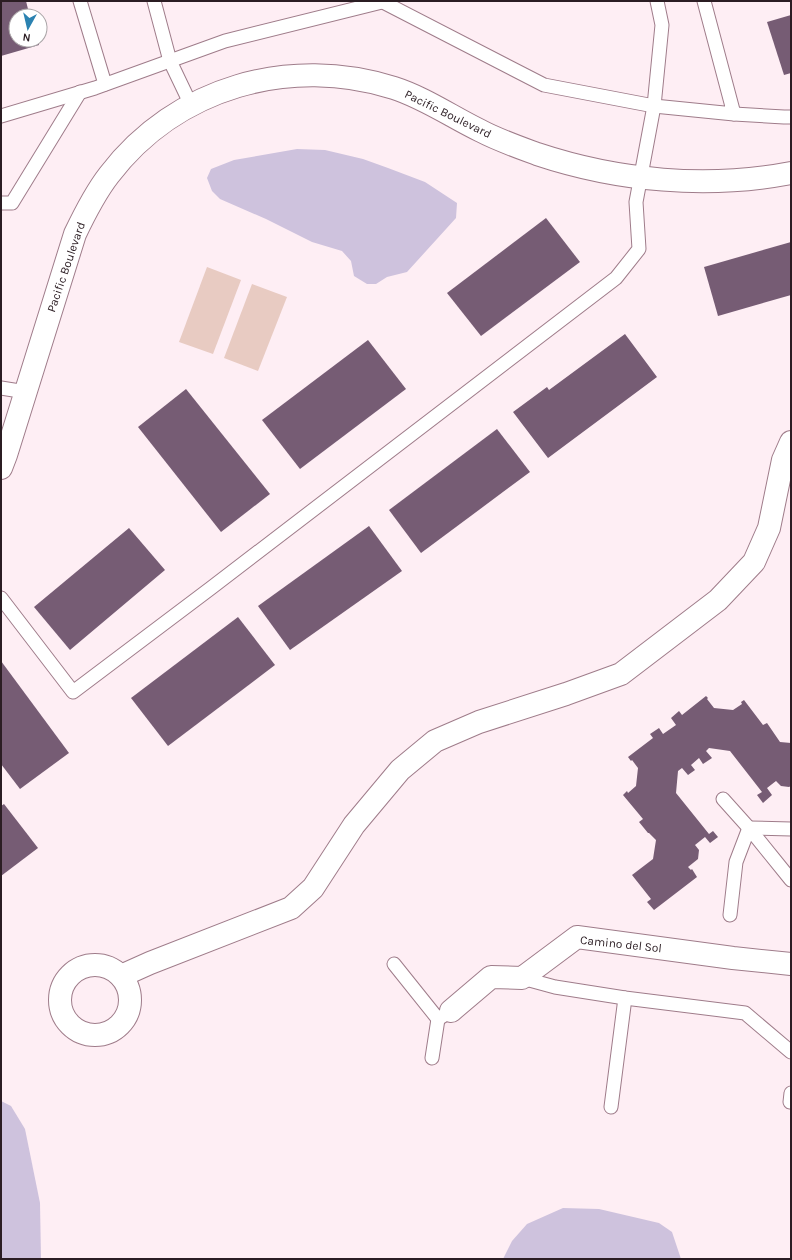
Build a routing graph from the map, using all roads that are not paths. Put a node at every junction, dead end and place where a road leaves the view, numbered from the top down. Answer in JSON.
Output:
{"nodes":[{"id":1,"x":80,"y":1,"type":"edge"},
{"id":2,"x":154,"y":1,"type":"edge"},
{"id":3,"x":384,"y":1,"type":"edge"},
{"id":4,"x":704,"y":1,"type":"edge"},
{"id":5,"x":659,"y":2,"type":"edge"},
{"id":6,"x":170,"y":61,"type":"junction"},
{"id":7,"x":105,"y":84,"type":"junction"},
{"id":8,"x":80,"y":92,"type":"junction"},
{"id":9,"x":191,"y":105,"type":"junction"},
{"id":10,"x":654,"y":106,"type":"junction"},
{"id":11,"x":734,"y":114,"type":"junction"},
{"id":12,"x":1,"y":116,"type":"edge"},
{"id":13,"x":791,"y":117,"type":"edge"},
{"id":14,"x":791,"y":173,"type":"edge"},
{"id":15,"x":640,"y":177,"type":"junction"},
{"id":16,"x":1,"y":203,"type":"edge"},
{"id":17,"x":1,"y":388,"type":"edge"},
{"id":18,"x":26,"y":392,"type":"junction"},
{"id":19,"x":791,"y":442,"type":"edge"},
{"id":20,"x":1,"y":468,"type":"edge"},
{"id":21,"x":1,"y":598,"type":"edge"},
{"id":22,"x":723,"y":799,"type":"dead end"},
{"id":23,"x":749,"y":828,"type":"junction"},
{"id":24,"x":791,"y":829,"type":"edge"},
{"id":25,"x":791,"y":880,"type":"edge"},
{"id":26,"x":730,"y":915,"type":"dead end"},
{"id":27,"x":394,"y":964,"type":"dead end"},
{"id":28,"x":791,"y":964,"type":"edge"},
{"id":29,"x":121,"y":976,"type":"dead end"},
{"id":30,"x":522,"y":978,"type":"junction"},
{"id":31,"x":625,"y":998,"type":"junction"},
{"id":32,"x":444,"y":1015,"type":"junction"},
{"id":33,"x":791,"y":1052,"type":"edge"},
{"id":34,"x":432,"y":1058,"type":"dead end"},
{"id":35,"x":611,"y":1107,"type":"dead end"}],
"edges":[{"from":1,"to":7,"type":"lane"},
{"from":2,"to":6,"type":"lane"},
{"from":3,"to":6,"type":"lane"},
{"from":3,"to":10,"type":"lane"},
{"from":4,"to":11,"type":"lane"},
{"from":5,"to":10,"type":"lane"},
{"from":6,"to":7,"type":"lane"},
{"from":6,"to":9,"type":"lane"},
{"from":7,"to":8,"type":"lane"},
{"from":8,"to":12,"type":"lane"},
{"from":8,"to":16,"type":"lane"},
{"from":9,"to":15,"type":"street","name":"Pacific Boulevard"},
{"from":9,"to":18,"type":"street","name":"Pacific Boulevard"},
{"from":10,"to":11,"type":"lane"},
{"from":10,"to":15,"type":"lane"},
{"from":11,"to":13,"type":"lane"},
{"from":14,"to":15,"type":"street","name":"Pacific Boulevard"},
{"from":15,"to":21,"type":"lane"},
{"from":17,"to":18,"type":"lane"},
{"from":18,"to":20,"type":"street","name":"Pacific Boulevard"},
{"from":19,"to":29,"type":"street"},
{"from":22,"to":23,"type":"lane"},
{"from":23,"to":24,"type":"lane"},
{"from":23,"to":25,"type":"lane"},
{"from":23,"to":26,"type":"lane"},
{"from":27,"to":32,"type":"lane"},
{"from":28,"to":30,"type":"street","name":"Camino del Sol"},
{"from":30,"to":31,"type":"lane"},
{"from":30,"to":32,"type":"street"},
{"from":31,"to":33,"type":"lane"},
{"from":31,"to":35,"type":"lane"},
{"from":32,"to":34,"type":"lane"}]}
